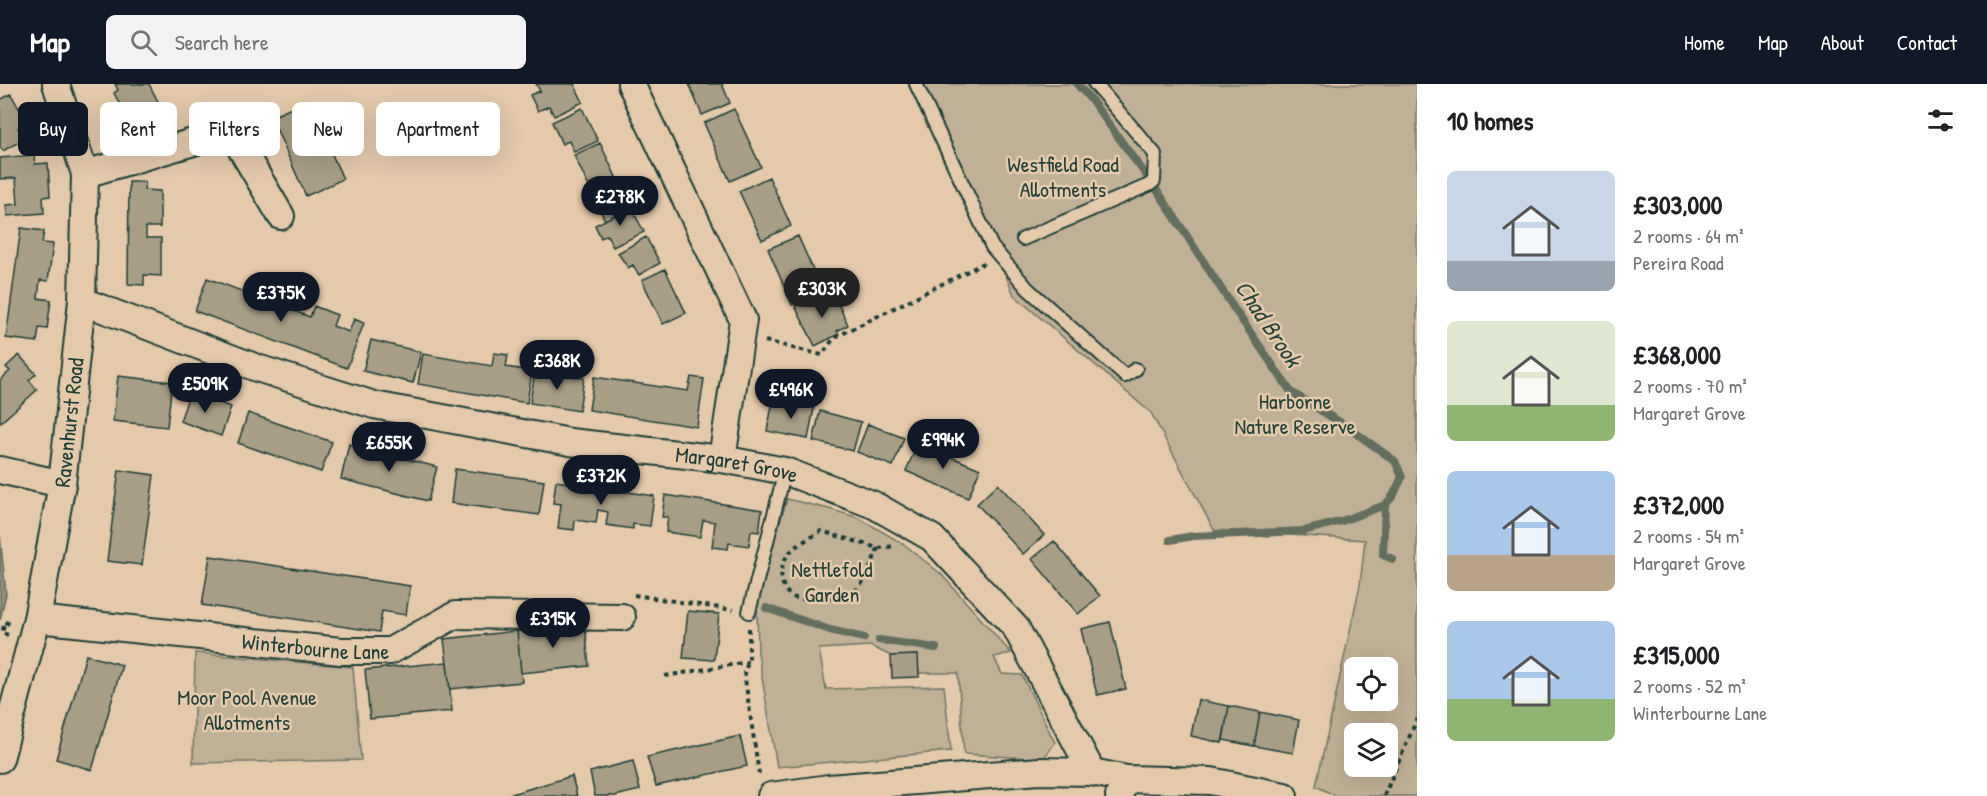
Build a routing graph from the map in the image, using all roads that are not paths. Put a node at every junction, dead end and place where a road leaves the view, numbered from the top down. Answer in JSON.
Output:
{"nodes":[{"id":1,"x":57,"y":84,"type":"edge"},
{"id":2,"x":631,"y":84,"type":"edge"},
{"id":3,"x":916,"y":84,"type":"edge"},
{"id":4,"x":1095,"y":84,"type":"edge"},
{"id":5,"x":85,"y":174,"type":"junction"},
{"id":6,"x":281,"y":216,"type":"dead end"},
{"id":7,"x":1023,"y":239,"type":"dead end"},
{"id":8,"x":82,"y":301,"type":"junction"},
{"id":9,"x":1136,"y":369,"type":"dead end"},
{"id":10,"x":722,"y":459,"type":"junction"},
{"id":11,"x":0,"y":470,"type":"edge"},
{"id":12,"x":785,"y":471,"type":"junction"},
{"id":13,"x":62,"y":484,"type":"junction"},
{"id":14,"x":749,"y":612,"type":"road end"},
{"id":15,"x":622,"y":617,"type":"road end"},
{"id":16,"x":37,"y":619,"type":"junction"},
{"id":17,"x":0,"y":759,"type":"edge"},
{"id":18,"x":1092,"y":772,"type":"junction"},
{"id":19,"x":1122,"y":788,"type":"edge"},
{"id":20,"x":766,"y":790,"type":"edge"},
{"id":21,"x":1284,"y":796,"type":"edge"}],
"edges":[{"from":1,"to":5,"type":"street","name":"Ravenhurst Road"},
{"from":2,"to":10,"type":"street"},
{"from":3,"to":9,"type":"lane"},
{"from":4,"to":7,"type":"lane"},
{"from":5,"to":6,"type":"street"},
{"from":5,"to":8,"type":"street","name":"Ravenhurst Road"},
{"from":8,"to":10,"type":"street","name":"Margaret Grove"},
{"from":8,"to":13,"type":"street","name":"Ravenhurst Road"},
{"from":10,"to":12,"type":"street","name":"Margaret Grove"},
{"from":11,"to":13,"type":"street"},
{"from":12,"to":14,"type":"lane"},
{"from":12,"to":18,"type":"street","name":"Margaret Grove"},
{"from":13,"to":16,"type":"street","name":"Ravenhurst Road"},
{"from":15,"to":16,"type":"street","name":"Winterbourne Lane"},
{"from":16,"to":17,"type":"street","name":"Ravenhurst Road"},
{"from":18,"to":19,"type":"street"},
{"from":18,"to":20,"type":"street"},
{"from":19,"to":21,"type":"street"}]}
